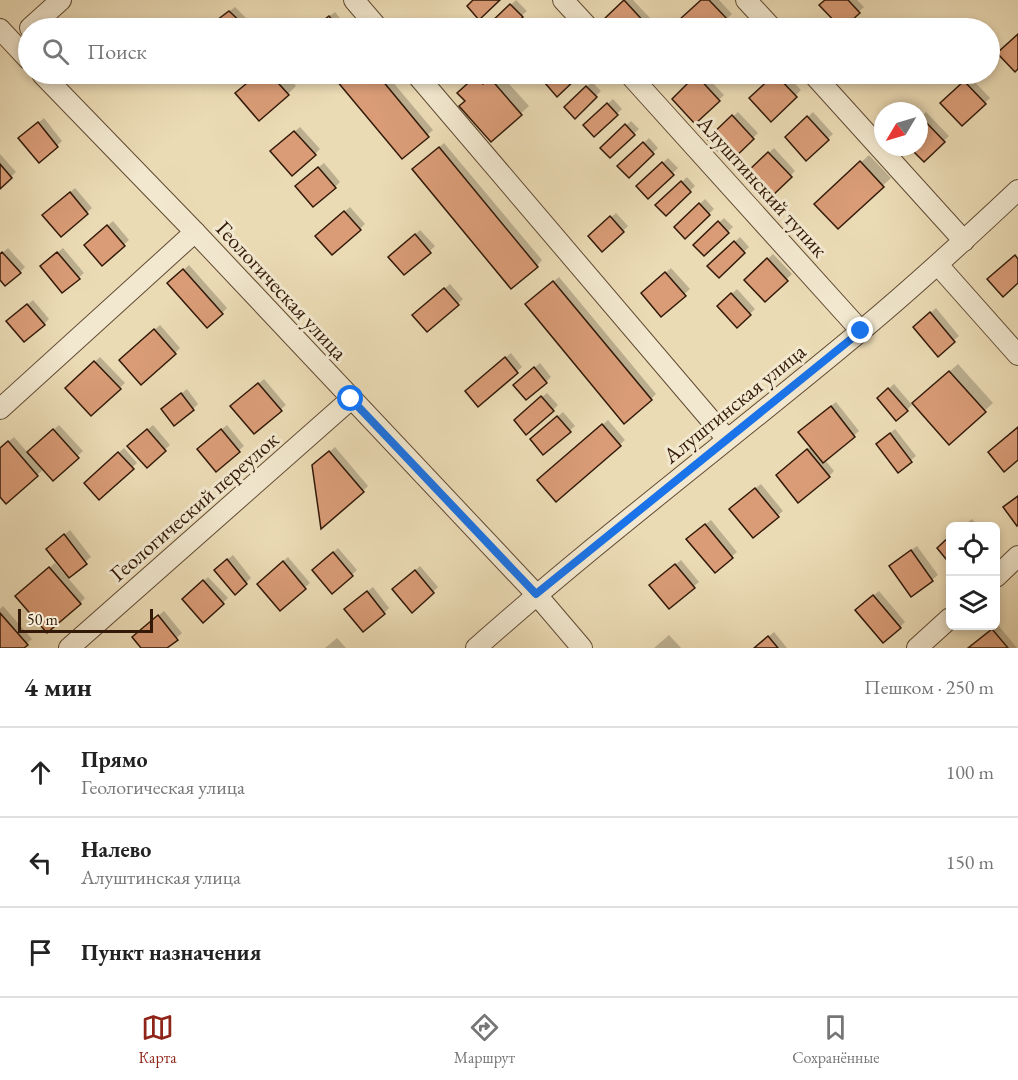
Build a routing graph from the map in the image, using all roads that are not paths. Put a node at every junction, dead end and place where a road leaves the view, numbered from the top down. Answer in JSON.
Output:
{"nodes":[{"id":1,"x":61,"y":0,"type":"edge"},
{"id":2,"x":354,"y":0,"type":"edge"},
{"id":3,"x":563,"y":0,"type":"edge"},
{"id":4,"x":746,"y":0,"type":"edge"},
{"id":5,"x":41,"y":18,"type":"edge"},
{"id":6,"x":369,"y":18,"type":"edge"},
{"id":7,"x":580,"y":18,"type":"edge"},
{"id":8,"x":763,"y":18,"type":"edge"},
{"id":9,"x":0,"y":29,"type":"edge"},
{"id":10,"x":18,"y":40,"type":"edge"},
{"id":11,"x":7,"y":50,"type":"edge"},
{"id":12,"x":52,"y":84,"type":"edge"},
{"id":13,"x":424,"y":84,"type":"edge"},
{"id":14,"x":638,"y":84,"type":"edge"},
{"id":15,"x":822,"y":84,"type":"edge"},
{"id":16,"x":1018,"y":190,"type":"edge"},
{"id":17,"x":195,"y":232,"type":"junction"},
{"id":18,"x":964,"y":241,"type":"junction"},
{"id":19,"x":938,"y":265,"type":"junction"},
{"id":20,"x":861,"y":331,"type":"junction"},
{"id":21,"x":1018,"y":355,"type":"edge"},
{"id":22,"x":351,"y":399,"type":"junction"},
{"id":23,"x":0,"y":409,"type":"edge"},
{"id":24,"x":727,"y":440,"type":"junction"},
{"id":25,"x":1018,"y":556,"type":"edge"},
{"id":26,"x":997,"y":576,"type":"edge"},
{"id":27,"x":536,"y":594,"type":"junction"},
{"id":28,"x":946,"y":622,"type":"edge"},
{"id":29,"x":69,"y":648,"type":"edge"},
{"id":30,"x":476,"y":648,"type":"edge"},
{"id":31,"x":582,"y":648,"type":"edge"},
{"id":32,"x":917,"y":648,"type":"edge"}],
"edges":[{"from":1,"to":5,"type":"street"},
{"from":2,"to":6,"type":"street"},
{"from":3,"to":7,"type":"street"},
{"from":4,"to":8,"type":"street"},
{"from":9,"to":11,"type":"street"},
{"from":10,"to":11,"type":"street"},
{"from":12,"to":17,"type":"street","name":"Геологическая улица"},
{"from":13,"to":24,"type":"street"},
{"from":14,"to":20,"type":"street","name":"Алуштинский тупик"},
{"from":15,"to":18,"type":"street"},
{"from":16,"to":18,"type":"street","name":"Алуштинская улица"},
{"from":17,"to":22,"type":"street","name":"Геологическая улица"},
{"from":17,"to":23,"type":"street"},
{"from":18,"to":19,"type":"street","name":"Алуштинская улица"},
{"from":19,"to":20,"type":"street","name":"Алуштинская улица"},
{"from":19,"to":21,"type":"street"},
{"from":20,"to":24,"type":"street","name":"Алуштинская улица"},
{"from":22,"to":27,"type":"street","name":"Геологическая улица"},
{"from":22,"to":29,"type":"street","name":"Геологический переулок"},
{"from":24,"to":27,"type":"street","name":"Алуштинская улица"},
{"from":25,"to":26,"type":"street"},
{"from":27,"to":30,"type":"street","name":"Алуштинская улица"},
{"from":27,"to":31,"type":"street","name":"Геологическая улица"},
{"from":28,"to":32,"type":"street"}]}
